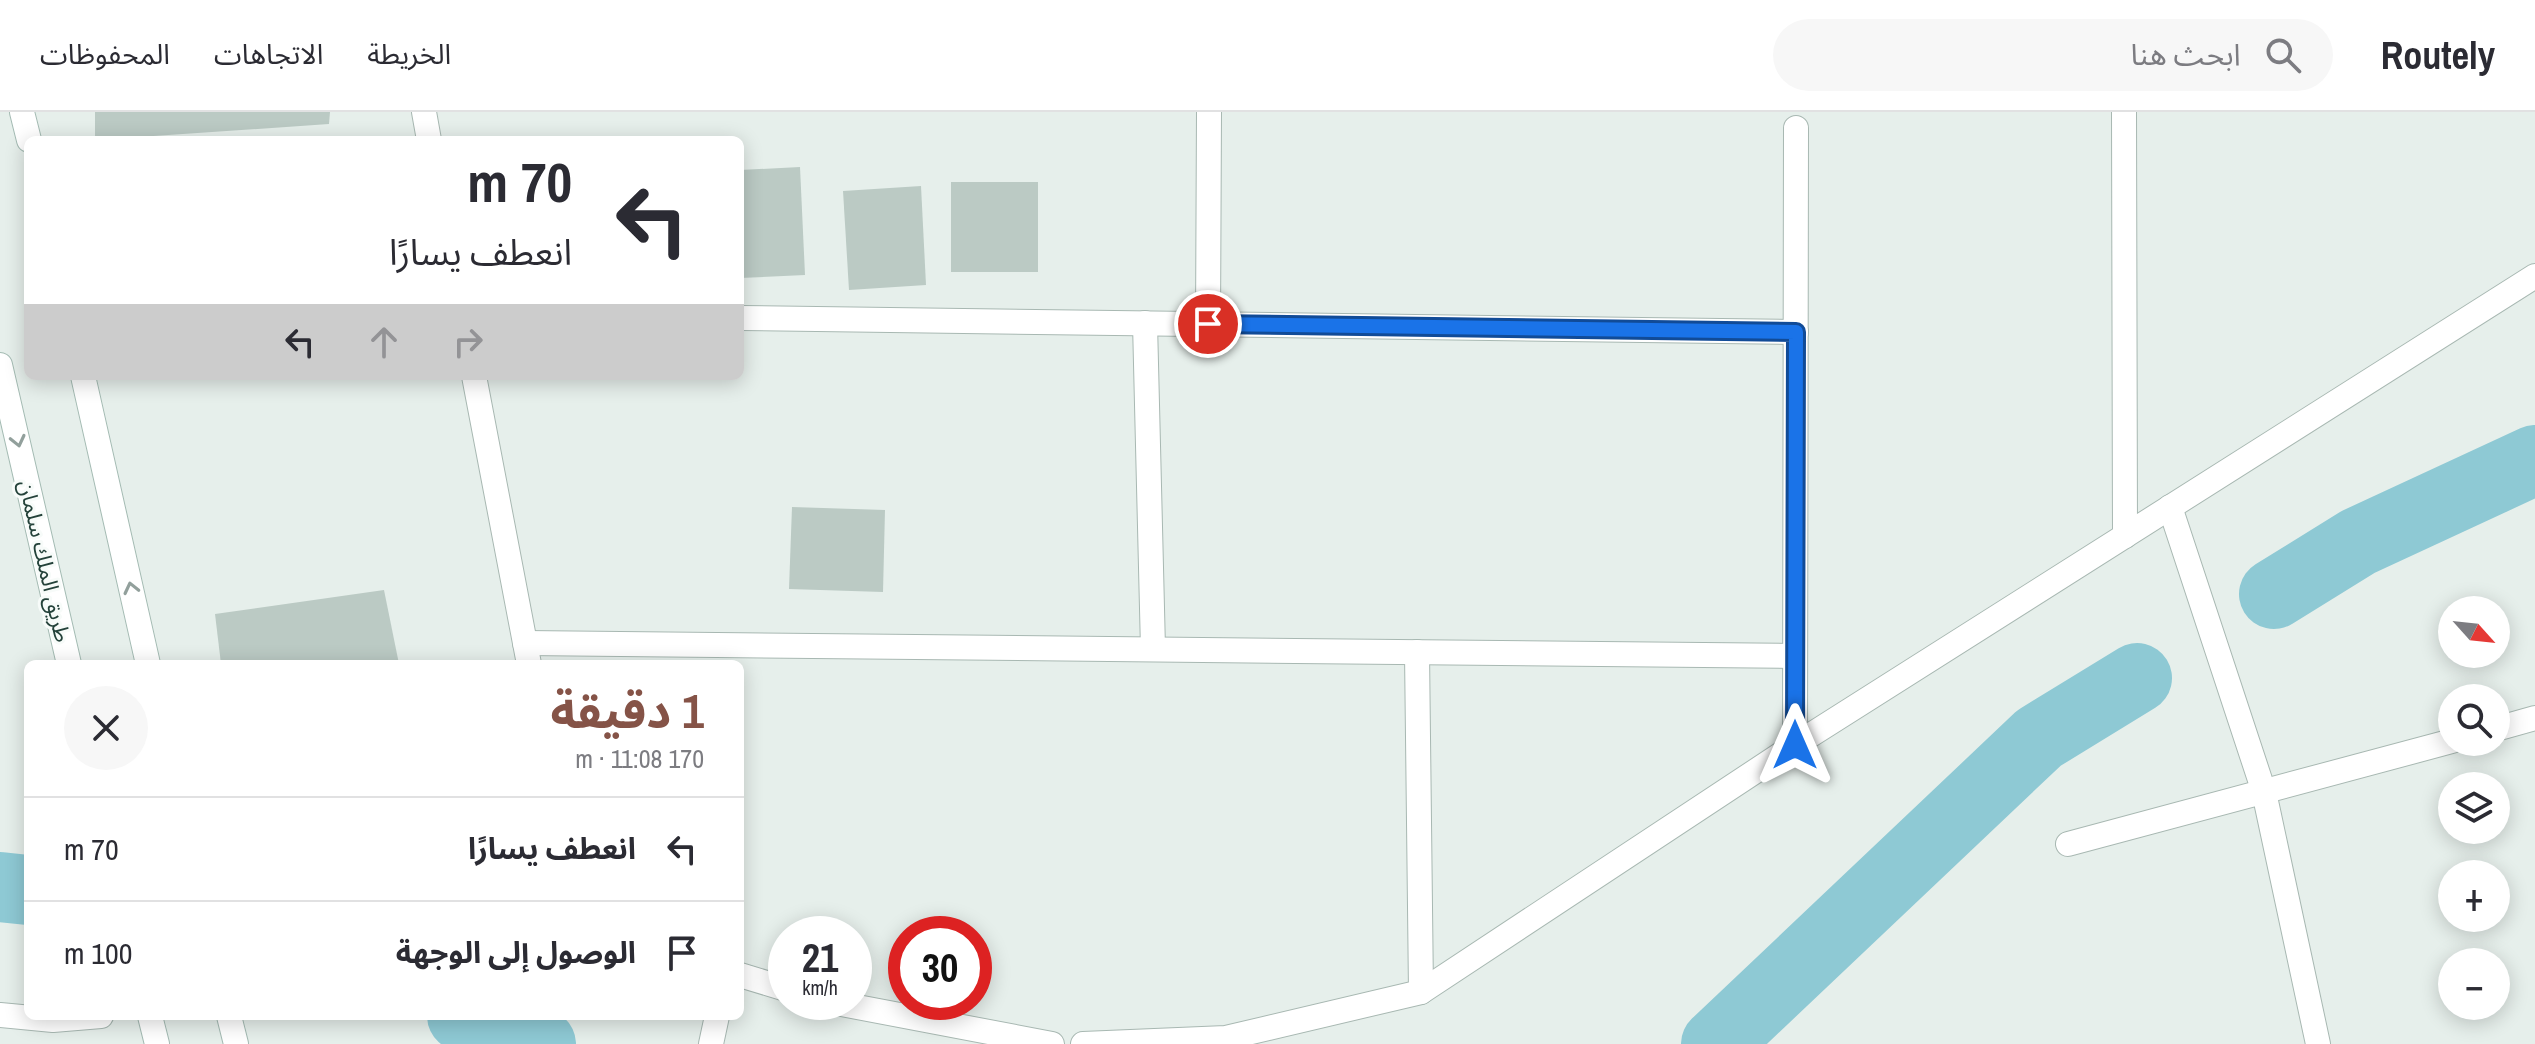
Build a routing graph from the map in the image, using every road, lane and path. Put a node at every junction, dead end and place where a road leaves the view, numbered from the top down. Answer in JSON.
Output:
{"nodes":[{"id":1,"x":22,"y":112,"type":"edge"},
{"id":2,"x":424,"y":112,"type":"edge"},
{"id":3,"x":1209,"y":112,"type":"edge"},
{"id":4,"x":2124,"y":112,"type":"edge"},
{"id":5,"x":1796,"y":128,"type":"dead end"},
{"id":6,"x":28,"y":136,"type":"edge"},
{"id":7,"x":428,"y":136,"type":"edge"},
{"id":8,"x":2535,"y":276,"type":"edge"},
{"id":9,"x":744,"y":318,"type":"edge"},
{"id":10,"x":1145,"y":323,"type":"junction"},
{"id":11,"x":1208,"y":324,"type":"junction"},
{"id":12,"x":1796,"y":332,"type":"junction"},
{"id":13,"x":0,"y":365,"type":"edge"},
{"id":14,"x":84,"y":380,"type":"edge"},
{"id":15,"x":475,"y":380,"type":"edge"},
{"id":16,"x":2170,"y":507,"type":"junction"},
{"id":17,"x":2125,"y":536,"type":"junction"},
{"id":18,"x":1153,"y":649,"type":"junction"},
{"id":19,"x":1417,"y":652,"type":"junction"},
{"id":20,"x":527,"y":653,"type":"edge"},
{"id":21,"x":1795,"y":656,"type":"junction"},
{"id":22,"x":68,"y":660,"type":"edge"},
{"id":23,"x":147,"y":660,"type":"edge"},
{"id":24,"x":2535,"y":718,"type":"edge"},
{"id":25,"x":2510,"y":725,"type":"edge"},
{"id":26,"x":1795,"y":745,"type":"junction"},
{"id":27,"x":2438,"y":745,"type":"edge"},
{"id":28,"x":2264,"y":792,"type":"junction"},
{"id":29,"x":2068,"y":844,"type":"dead end"},
{"id":30,"x":744,"y":976,"type":"edge"},
{"id":31,"x":768,"y":984,"type":"edge"},
{"id":32,"x":1421,"y":992,"type":"junction"},
{"id":33,"x":872,"y":1010,"type":"edge"},
{"id":34,"x":0,"y":1015,"type":"edge"},
{"id":35,"x":24,"y":1017,"type":"edge"},
{"id":36,"x":151,"y":1020,"type":"edge"},
{"id":37,"x":230,"y":1020,"type":"edge"},
{"id":38,"x":716,"y":1020,"type":"edge"},
{"id":39,"x":157,"y":1044,"type":"edge"},
{"id":40,"x":236,"y":1044,"type":"edge"},
{"id":41,"x":711,"y":1044,"type":"edge"},
{"id":42,"x":1052,"y":1044,"type":"edge"},
{"id":43,"x":1083,"y":1044,"type":"edge"},
{"id":44,"x":2318,"y":1044,"type":"edge"}],
"edges":[{"from":1,"to":6,"type":"street"},
{"from":2,"to":7,"type":"street"},
{"from":3,"to":11,"type":"street"},
{"from":4,"to":17,"type":"street"},
{"from":5,"to":12,"type":"street"},
{"from":8,"to":16,"type":"street"},
{"from":9,"to":10,"type":"street"},
{"from":10,"to":11,"type":"street"},
{"from":10,"to":18,"type":"street"},
{"from":11,"to":12,"type":"street"},
{"from":12,"to":21,"type":"street"},
{"from":13,"to":22,"type":"street","name":"طريق الملك سلمان","one_way":true},
{"from":23,"to":14,"type":"street","one_way":true},
{"from":15,"to":20,"type":"street"},
{"from":16,"to":17,"type":"street"},
{"from":16,"to":28,"type":"street"},
{"from":17,"to":26,"type":"street"},
{"from":18,"to":19,"type":"street"},
{"from":18,"to":20,"type":"street"},
{"from":19,"to":21,"type":"street"},
{"from":19,"to":32,"type":"street"},
{"from":21,"to":26,"type":"street"},
{"from":24,"to":25,"type":"street"},
{"from":26,"to":32,"type":"street"},
{"from":27,"to":28,"type":"street"},
{"from":28,"to":29,"type":"street"},
{"from":28,"to":44,"type":"street"},
{"from":30,"to":31,"type":"street"},
{"from":32,"to":43,"type":"street"},
{"from":33,"to":42,"type":"street"},
{"from":34,"to":35,"type":"street"},
{"from":36,"to":39,"type":"street"},
{"from":37,"to":40,"type":"street"},
{"from":38,"to":41,"type":"street"}]}
